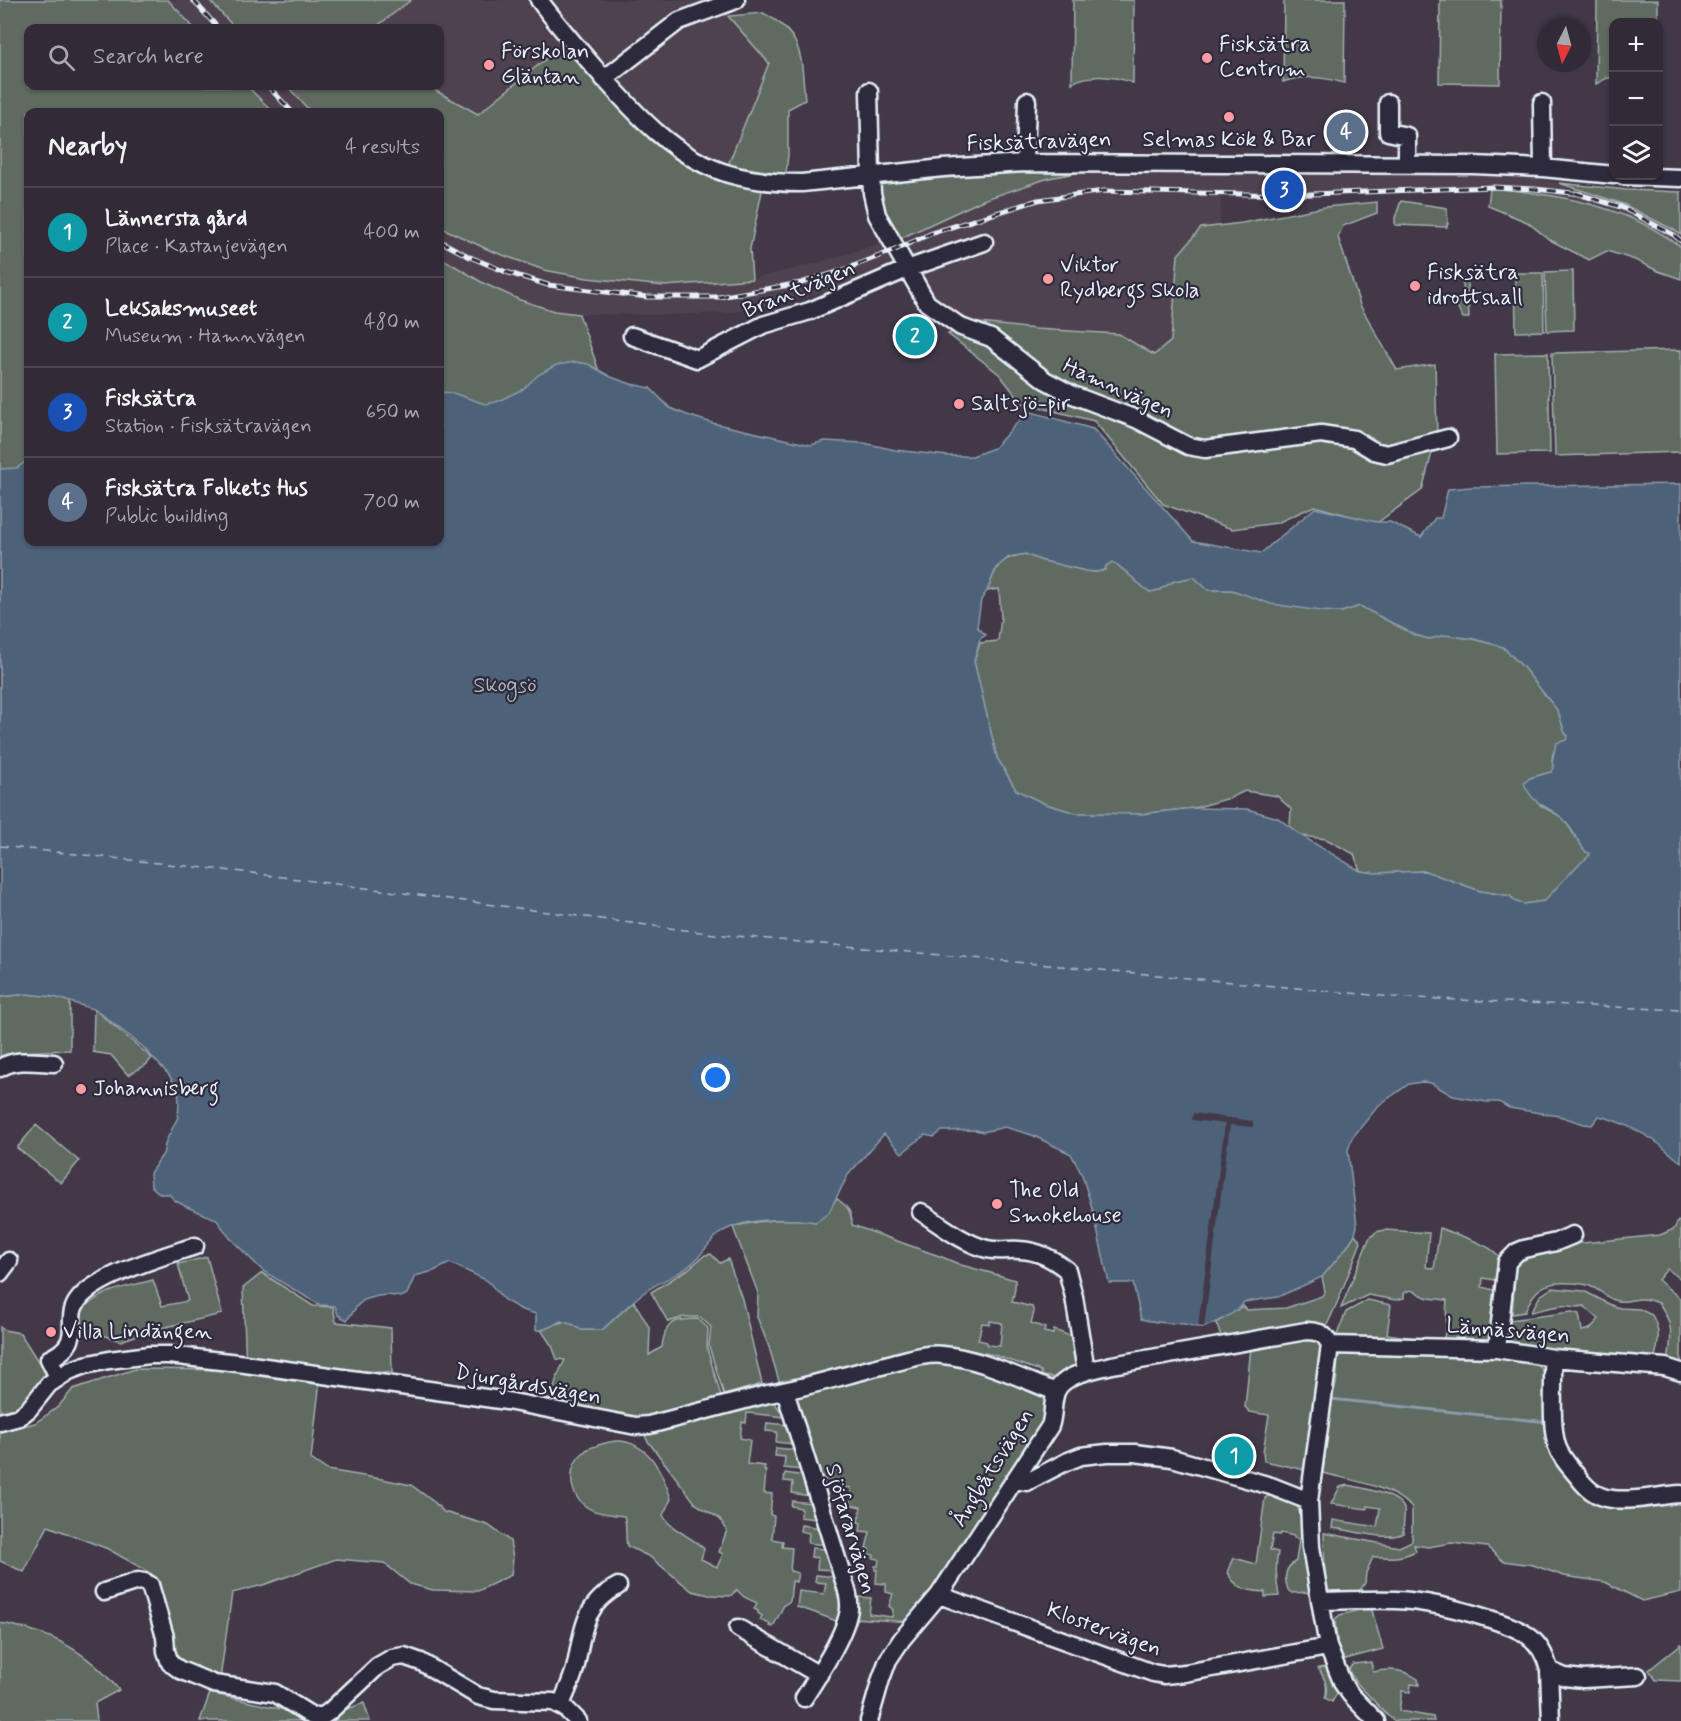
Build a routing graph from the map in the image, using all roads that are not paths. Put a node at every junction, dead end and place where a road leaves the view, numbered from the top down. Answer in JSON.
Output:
{"nodes":[{"id":1,"x":538,"y":0,"type":"edge"},
{"id":2,"x":736,"y":0,"type":"edge"},
{"id":3,"x":604,"y":79,"type":"junction"},
{"id":4,"x":869,"y":91,"type":"dead end"},
{"id":5,"x":1027,"y":101,"type":"dead end"},
{"id":6,"x":1388,"y":103,"type":"dead end"},
{"id":7,"x":1542,"y":103,"type":"dead end"},
{"id":8,"x":1025,"y":163,"type":"junction"},
{"id":9,"x":1407,"y":164,"type":"junction"},
{"id":10,"x":1542,"y":168,"type":"junction"},
{"id":11,"x":871,"y":175,"type":"junction"},
{"id":12,"x":1609,"y":175,"type":"edge"},
{"id":13,"x":1663,"y":177,"type":"edge"},
{"id":14,"x":1681,"y":178,"type":"edge"},
{"id":15,"x":984,"y":242,"type":"dead end"},
{"id":16,"x":907,"y":269,"type":"junction"},
{"id":17,"x":632,"y":336,"type":"dead end"},
{"id":18,"x":1448,"y":438,"type":"dead end"},
{"id":19,"x":54,"y":1063,"type":"dead end"},
{"id":20,"x":0,"y":1068,"type":"edge"},
{"id":21,"x":921,"y":1212,"type":"dead end"},
{"id":22,"x":1573,"y":1236,"type":"dead end"},
{"id":23,"x":195,"y":1246,"type":"dead end"},
{"id":24,"x":1330,"y":1345,"type":"junction"},
{"id":25,"x":1497,"y":1349,"type":"junction"},
{"id":26,"x":1553,"y":1358,"type":"junction"},
{"id":27,"x":1086,"y":1371,"type":"junction"},
{"id":28,"x":1681,"y":1372,"type":"edge"},
{"id":29,"x":58,"y":1377,"type":"junction"},
{"id":30,"x":785,"y":1391,"type":"junction"},
{"id":31,"x":1056,"y":1392,"type":"junction"},
{"id":32,"x":0,"y":1422,"type":"edge"},
{"id":33,"x":1015,"y":1480,"type":"junction"},
{"id":34,"x":1681,"y":1494,"type":"edge"},
{"id":35,"x":1309,"y":1501,"type":"junction"},
{"id":36,"x":618,"y":1586,"type":"dead end"},
{"id":37,"x":104,"y":1592,"type":"dead end"},
{"id":38,"x":939,"y":1595,"type":"junction"},
{"id":39,"x":1320,"y":1600,"type":"junction"},
{"id":40,"x":738,"y":1628,"type":"dead end"},
{"id":41,"x":1328,"y":1647,"type":"junction"},
{"id":42,"x":1549,"y":1670,"type":"junction"},
{"id":43,"x":819,"y":1675,"type":"junction"},
{"id":44,"x":1638,"y":1676,"type":"dead end"},
{"id":45,"x":804,"y":1698,"type":"dead end"},
{"id":46,"x":561,"y":1705,"type":"junction"},
{"id":47,"x":578,"y":1721,"type":"edge"},
{"id":48,"x":869,"y":1721,"type":"edge"},
{"id":49,"x":1377,"y":1721,"type":"edge"},
{"id":50,"x":1551,"y":1721,"type":"edge"}],
"edges":[{"from":1,"to":3,"type":"street","name":"Fisksätravägen"},
{"from":2,"to":3,"type":"street"},
{"from":3,"to":11,"type":"street","name":"Fisksätravägen"},
{"from":4,"to":11,"type":"street","name":"Hamnvägen"},
{"from":5,"to":8,"type":"street"},
{"from":6,"to":9,"type":"street"},
{"from":7,"to":10,"type":"street"},
{"from":8,"to":9,"type":"street","name":"Fisksätravägen"},
{"from":8,"to":11,"type":"street","name":"Fisksätravägen"},
{"from":9,"to":10,"type":"street","name":"Fisksätravägen"},
{"from":10,"to":12,"type":"street","name":"Fisksätravägen"},
{"from":11,"to":16,"type":"street","name":"Hamnvägen"},
{"from":13,"to":14,"type":"street"},
{"from":15,"to":16,"type":"street","name":"Brantvägen"},
{"from":16,"to":17,"type":"street","name":"Brantvägen"},
{"from":16,"to":18,"type":"street","name":"Hamnvägen"},
{"from":19,"to":20,"type":"street"},
{"from":21,"to":27,"type":"street"},
{"from":22,"to":25,"type":"street"},
{"from":23,"to":29,"type":"street"},
{"from":24,"to":25,"type":"street","name":"Lännäsvägen"},
{"from":24,"to":27,"type":"street","name":"Ångbåtsvägen"},
{"from":24,"to":35,"type":"street"},
{"from":25,"to":26,"type":"street","name":"Lännäsvägen"},
{"from":26,"to":28,"type":"street","name":"Lännäsvägen"},
{"from":26,"to":34,"type":"street"},
{"from":27,"to":31,"type":"street","name":"Ångbåtsvägen"},
{"from":29,"to":30,"type":"street","name":"Djurgårdsvägen"},
{"from":29,"to":32,"type":"street","name":"Djurgårdsvägen"},
{"from":30,"to":31,"type":"street","name":"Djurgårdsvägen"},
{"from":30,"to":43,"type":"street","name":"Sjöfararvägen"},
{"from":31,"to":33,"type":"street","name":"Ångbåtsvägen"},
{"from":33,"to":35,"type":"street"},
{"from":33,"to":38,"type":"street","name":"Ångbåtsvägen"},
{"from":35,"to":39,"type":"street"},
{"from":36,"to":46,"type":"street"},
{"from":37,"to":46,"type":"street"},
{"from":38,"to":41,"type":"street","name":"Klostervägen"},
{"from":38,"to":48,"type":"street","name":"Ångbåtsvägen"},
{"from":39,"to":41,"type":"street"},
{"from":39,"to":42,"type":"street"},
{"from":40,"to":43,"type":"street"},
{"from":41,"to":49,"type":"street"},
{"from":42,"to":44,"type":"street"},
{"from":42,"to":50,"type":"street"},
{"from":43,"to":45,"type":"street","name":"Sjöfararvägen"},
{"from":46,"to":47,"type":"street"}]}
